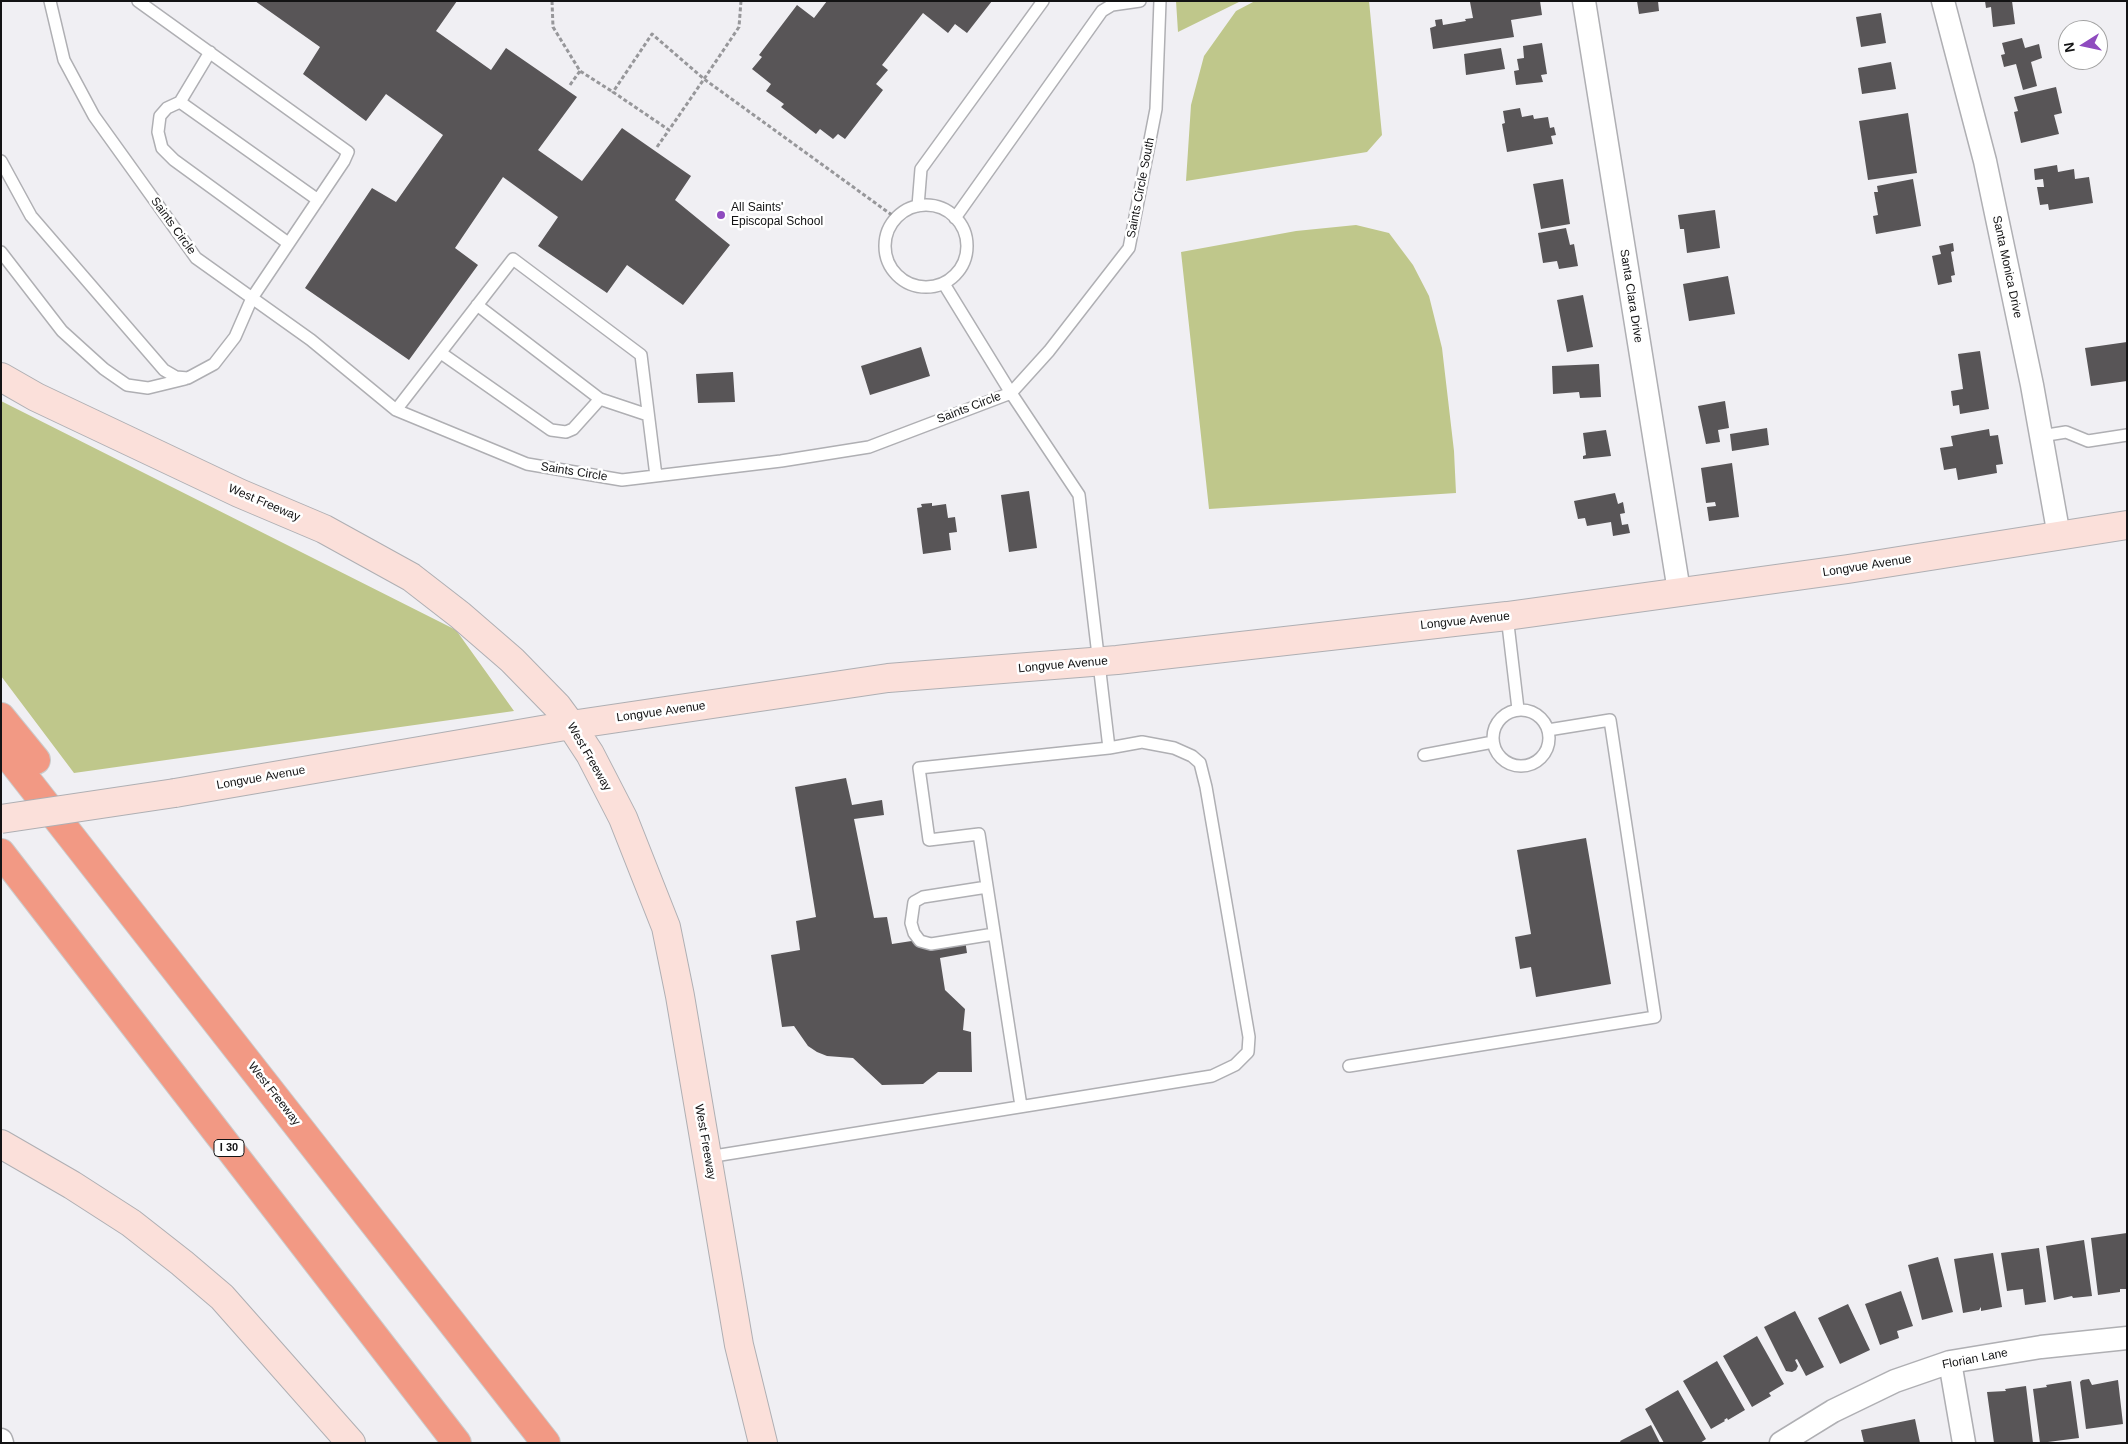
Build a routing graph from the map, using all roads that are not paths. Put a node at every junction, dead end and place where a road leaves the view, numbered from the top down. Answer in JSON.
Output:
{"nodes":[{"id":1,"x":50,"y":1,"type":"edge"},
{"id":2,"x":138,"y":1,"type":"edge"},
{"id":3,"x":1043,"y":1,"type":"edge"},
{"id":4,"x":1140,"y":1,"type":"edge"},
{"id":5,"x":1160,"y":1,"type":"edge"},
{"id":6,"x":1584,"y":1,"type":"edge"},
{"id":7,"x":1943,"y":1,"type":"edge"},
{"id":8,"x":210,"y":52,"type":"junction"},
{"id":9,"x":180,"y":102,"type":"junction"},
{"id":10,"x":1,"y":161,"type":"edge"},
{"id":11,"x":318,"y":200,"type":"junction"},
{"id":12,"x":918,"y":206,"type":"junction"},
{"id":13,"x":956,"y":218,"type":"junction"},
{"id":14,"x":288,"y":243,"type":"junction"},
{"id":15,"x":1,"y":252,"type":"edge"},
{"id":16,"x":944,"y":284,"type":"junction"},
{"id":17,"x":252,"y":298,"type":"junction"},
{"id":18,"x":477,"y":305,"type":"junction"},
{"id":19,"x":440,"y":353,"type":"junction"},
{"id":20,"x":1,"y":377,"type":"edge"},
{"id":21,"x":182,"y":377,"type":"junction"},
{"id":22,"x":1011,"y":393,"type":"junction"},
{"id":23,"x":600,"y":399,"type":"junction"},
{"id":24,"x":396,"y":410,"type":"junction"},
{"id":25,"x":648,"y":415,"type":"junction"},
{"id":26,"x":2127,"y":435,"type":"edge"},
{"id":27,"x":2041,"y":436,"type":"junction"},
{"id":28,"x":656,"y":476,"type":"junction"},
{"id":29,"x":2127,"y":524,"type":"edge"},
{"id":30,"x":2059,"y":536,"type":"junction"},
{"id":31,"x":1679,"y":591,"type":"junction"},
{"id":32,"x":1507,"y":616,"type":"junction"},
{"id":33,"x":1098,"y":662,"type":"junction"},
{"id":34,"x":1518,"y":709,"type":"junction"},
{"id":35,"x":1,"y":717,"type":"edge"},
{"id":36,"x":572,"y":725,"type":"junction"},
{"id":37,"x":1548,"y":730,"type":"junction"},
{"id":38,"x":1493,"y":742,"type":"junction"},
{"id":39,"x":1,"y":747,"type":"edge"},
{"id":40,"x":1109,"y":748,"type":"junction"},
{"id":41,"x":1424,"y":755,"type":"dead end"},
{"id":42,"x":1,"y":819,"type":"edge"},
{"id":43,"x":1,"y":853,"type":"edge"},
{"id":44,"x":988,"y":887,"type":"junction"},
{"id":45,"x":143,"y":926,"type":"junction"},
{"id":46,"x":994,"y":934,"type":"junction"},
{"id":47,"x":1349,"y":1066,"type":"dead end"},
{"id":48,"x":1021,"y":1106,"type":"junction"},
{"id":49,"x":1,"y":1144,"type":"edge"},
{"id":50,"x":708,"y":1157,"type":"junction"},
{"id":51,"x":2127,"y":1338,"type":"edge"},
{"id":52,"x":1950,"y":1362,"type":"junction"},
{"id":53,"x":350,"y":1443,"type":"edge"},
{"id":54,"x":457,"y":1443,"type":"edge"},
{"id":55,"x":546,"y":1443,"type":"edge"},
{"id":56,"x":763,"y":1443,"type":"edge"},
{"id":57,"x":1781,"y":1443,"type":"edge"},
{"id":58,"x":1964,"y":1443,"type":"edge"}],
"edges":[{"from":1,"to":17,"type":"lane","name":"Saints Circle"},
{"from":2,"to":8,"type":"lane"},
{"from":3,"to":12,"type":"lane"},
{"from":4,"to":13,"type":"lane"},
{"from":5,"to":22,"type":"lane","name":"Saints Circle South"},
{"from":6,"to":31,"type":"street","name":"Santa Clara Drive"},
{"from":7,"to":27,"type":"street","name":"Santa Monica Drive"},
{"from":8,"to":9,"type":"lane"},
{"from":8,"to":11,"type":"lane"},
{"from":9,"to":11,"type":"lane"},
{"from":9,"to":14,"type":"lane"},
{"from":10,"to":21,"type":"lane"},
{"from":11,"to":14,"type":"lane"},
{"from":12,"to":13,"type":"lane"},
{"from":12,"to":16,"type":"lane"},
{"from":13,"to":16,"type":"lane"},
{"from":14,"to":17,"type":"lane"},
{"from":15,"to":21,"type":"lane"},
{"from":16,"to":22,"type":"lane"},
{"from":17,"to":21,"type":"lane"},
{"from":17,"to":24,"type":"lane","name":"Saints Circle"},
{"from":18,"to":19,"type":"lane"},
{"from":18,"to":23,"type":"lane"},
{"from":18,"to":25,"type":"lane"},
{"from":19,"to":23,"type":"lane"},
{"from":19,"to":24,"type":"lane"},
{"from":20,"to":36,"type":"main road","name":"West Freeway"},
{"from":22,"to":28,"type":"lane","name":"Saints Circle"},
{"from":22,"to":33,"type":"lane","name":"Saints Circle"},
{"from":23,"to":25,"type":"lane"},
{"from":24,"to":28,"type":"lane","name":"Saints Circle"},
{"from":25,"to":28,"type":"lane"},
{"from":26,"to":27,"type":"lane"},
{"from":27,"to":30,"type":"street","name":"Santa Monica Drive"},
{"from":29,"to":30,"type":"main road","name":"Longvue Avenue"},
{"from":30,"to":31,"type":"main road","name":"Longvue Avenue"},
{"from":31,"to":32,"type":"main road","name":"Longvue Avenue"},
{"from":32,"to":33,"type":"main road","name":"Longvue Avenue"},
{"from":32,"to":34,"type":"lane"},
{"from":33,"to":36,"type":"main road","name":"Longvue Avenue"},
{"from":33,"to":40,"type":"lane","name":"Saints Circle"},
{"from":34,"to":37,"type":"lane"},
{"from":34,"to":38,"type":"lane"},
{"from":35,"to":45,"type":"highway"},
{"from":36,"to":42,"type":"main road","name":"Longvue Avenue","bridge":true},
{"from":36,"to":50,"type":"main road","name":"West Freeway"},
{"from":37,"to":38,"type":"lane"},
{"from":37,"to":47,"type":"lane"},
{"from":38,"to":41,"type":"lane"},
{"from":39,"to":45,"type":"highway","name":"West Freeway"},
{"from":40,"to":44,"type":"lane"},
{"from":40,"to":48,"type":"lane"},
{"from":43,"to":54,"type":"highway","number":"I 30"},
{"from":44,"to":46,"type":"lane"},
{"from":44,"to":46,"type":"lane"},
{"from":45,"to":55,"type":"highway","name":"West Freeway"},
{"from":46,"to":48,"type":"lane"},
{"from":48,"to":50,"type":"lane"},
{"from":49,"to":53,"type":"main road"},
{"from":50,"to":56,"type":"main road","name":"West Freeway"},
{"from":51,"to":52,"type":"street","name":"Florian Lane"},
{"from":52,"to":57,"type":"street","name":"Florian Lane"},
{"from":52,"to":58,"type":"street"}]}
